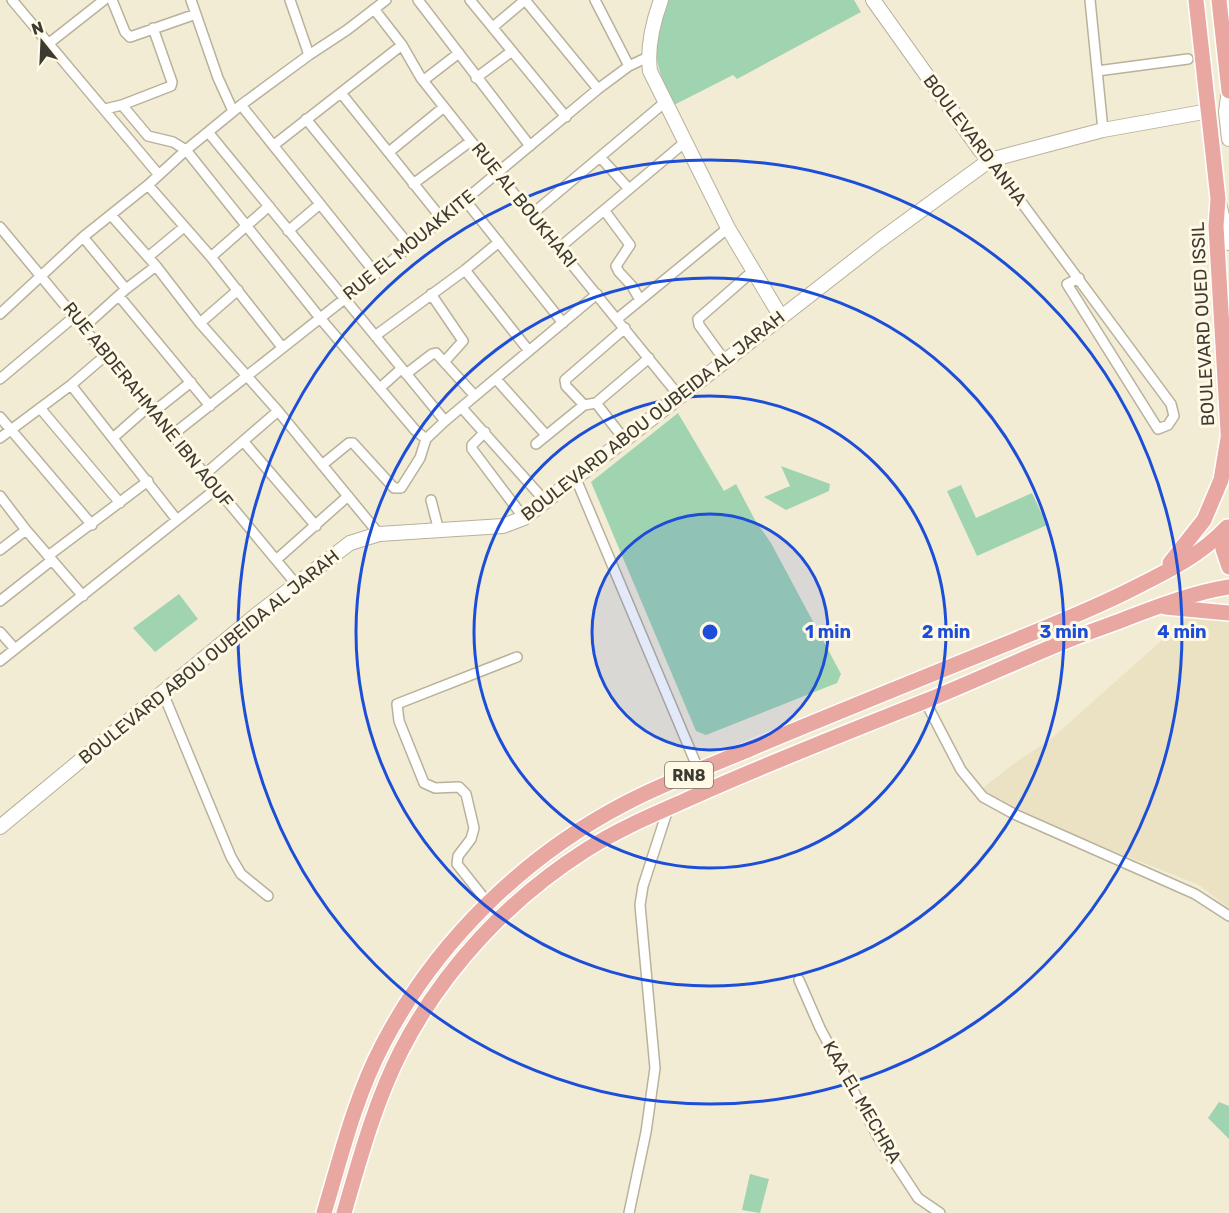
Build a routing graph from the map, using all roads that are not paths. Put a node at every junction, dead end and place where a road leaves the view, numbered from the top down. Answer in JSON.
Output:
{"nodes":[{"id":1,"x":12,"y":0,"type":"edge"},
{"id":2,"x":112,"y":0,"type":"edge"},
{"id":3,"x":191,"y":0,"type":"edge"},
{"id":4,"x":290,"y":0,"type":"edge"},
{"id":5,"x":386,"y":0,"type":"edge"},
{"id":6,"x":418,"y":0,"type":"edge"},
{"id":7,"x":470,"y":0,"type":"edge"},
{"id":8,"x":525,"y":0,"type":"edge"},
{"id":9,"x":595,"y":0,"type":"edge"},
{"id":10,"x":661,"y":0,"type":"edge"},
{"id":11,"x":873,"y":0,"type":"edge"},
{"id":12,"x":1090,"y":0,"type":"edge"},
{"id":13,"x":1196,"y":0,"type":"edge"},
{"id":14,"x":1219,"y":0,"type":"edge"},
{"id":15,"x":100,"y":1,"type":"edge"},
{"id":16,"x":374,"y":9,"type":"junction"},
{"id":17,"x":196,"y":14,"type":"junction"},
{"id":18,"x":493,"y":27,"type":"junction"},
{"id":19,"x":153,"y":28,"type":"junction"},
{"id":20,"x":48,"y":44,"type":"junction"},
{"id":21,"x":402,"y":45,"type":"junction"},
{"id":22,"x":512,"y":51,"type":"junction"},
{"id":23,"x":459,"y":53,"type":"junction"},
{"id":24,"x":309,"y":55,"type":"junction"},
{"id":25,"x":648,"y":57,"type":"junction"},
{"id":26,"x":1188,"y":59,"type":"dead end"},
{"id":27,"x":629,"y":66,"type":"junction"},
{"id":28,"x":1097,"y":71,"type":"junction"},
{"id":29,"x":476,"y":78,"type":"junction"},
{"id":30,"x":424,"y":80,"type":"junction"},
{"id":31,"x":598,"y":89,"type":"junction"},
{"id":32,"x":1229,"y":90,"type":"edge"},
{"id":33,"x":341,"y":93,"type":"junction"},
{"id":34,"x":664,"y":103,"type":"junction"},
{"id":35,"x":122,"y":105,"type":"junction"},
{"id":36,"x":444,"y":107,"type":"junction"},
{"id":37,"x":237,"y":108,"type":"junction"},
{"id":38,"x":105,"y":110,"type":"junction"},
{"id":39,"x":1209,"y":111,"type":"junction"},
{"id":40,"x":566,"y":117,"type":"junction"},
{"id":41,"x":306,"y":119,"type":"junction"},
{"id":42,"x":1103,"y":130,"type":"junction"},
{"id":43,"x":208,"y":132,"type":"junction"},
{"id":44,"x":1229,"y":139,"type":"edge"},
{"id":45,"x":471,"y":141,"type":"junction"},
{"id":46,"x":684,"y":143,"type":"junction"},
{"id":47,"x":274,"y":145,"type":"junction"},
{"id":48,"x":530,"y":146,"type":"junction"},
{"id":49,"x":186,"y":150,"type":"junction"},
{"id":50,"x":389,"y":152,"type":"junction"},
{"id":51,"x":600,"y":157,"type":"junction"},
{"id":52,"x":990,"y":160,"type":"junction"},
{"id":53,"x":498,"y":172,"type":"junction"},
{"id":54,"x":159,"y":175,"type":"junction"},
{"id":55,"x":413,"y":184,"type":"junction"},
{"id":56,"x":148,"y":185,"type":"junction"},
{"id":57,"x":629,"y":189,"type":"junction"},
{"id":58,"x":1218,"y":199,"type":"junction"},
{"id":59,"x":465,"y":200,"type":"junction"},
{"id":60,"x":320,"y":204,"type":"junction"},
{"id":61,"x":269,"y":206,"type":"junction"},
{"id":62,"x":604,"y":210,"type":"junction"},
{"id":63,"x":111,"y":215,"type":"junction"},
{"id":64,"x":531,"y":215,"type":"junction"},
{"id":65,"x":442,"y":219,"type":"junction"},
{"id":66,"x":246,"y":225,"type":"junction"},
{"id":67,"x":184,"y":227,"type":"junction"},
{"id":68,"x":728,"y":228,"type":"junction"},
{"id":69,"x":1,"y":230,"type":"edge"},
{"id":70,"x":288,"y":231,"type":"junction"},
{"id":71,"x":83,"y":237,"type":"junction"},
{"id":72,"x":499,"y":242,"type":"junction"},
{"id":73,"x":1229,"y":243,"type":"edge"},
{"id":74,"x":410,"y":245,"type":"junction"},
{"id":75,"x":559,"y":248,"type":"junction"},
{"id":76,"x":211,"y":257,"type":"junction"},
{"id":77,"x":148,"y":258,"type":"junction"},
{"id":78,"x":156,"y":266,"type":"junction"},
{"id":79,"x":465,"y":270,"type":"junction"},
{"id":80,"x":753,"y":271,"type":"junction"},
{"id":81,"x":376,"y":274,"type":"junction"},
{"id":82,"x":40,"y":276,"type":"junction"},
{"id":83,"x":1079,"y":278,"type":"junction"},
{"id":84,"x":238,"y":290,"type":"junction"},
{"id":85,"x":122,"y":293,"type":"junction"},
{"id":86,"x":431,"y":294,"type":"junction"},
{"id":87,"x":597,"y":294,"type":"junction"},
{"id":88,"x":345,"y":299,"type":"junction"},
{"id":89,"x":640,"y":300,"type":"junction"},
{"id":90,"x":0,"y":314,"type":"edge"},
{"id":91,"x":75,"y":316,"type":"junction"},
{"id":92,"x":781,"y":317,"type":"junction"},
{"id":93,"x":320,"y":318,"type":"junction"},
{"id":94,"x":617,"y":319,"type":"junction"},
{"id":95,"x":200,"y":322,"type":"junction"},
{"id":96,"x":563,"y":323,"type":"junction"},
{"id":97,"x":84,"y":327,"type":"junction"},
{"id":98,"x":625,"y":328,"type":"junction"},
{"id":99,"x":375,"y":336,"type":"junction"},
{"id":100,"x":282,"y":347,"type":"junction"},
{"id":101,"x":529,"y":351,"type":"junction"},
{"id":102,"x":106,"y":355,"type":"junction"},
{"id":103,"x":649,"y":358,"type":"junction"},
{"id":104,"x":725,"y":361,"type":"junction"},
{"id":105,"x":445,"y":362,"type":"junction"},
{"id":106,"x":404,"y":371,"type":"junction"},
{"id":107,"x":246,"y":375,"type":"junction"},
{"id":108,"x":0,"y":379,"type":"edge"},
{"id":109,"x":496,"y":379,"type":"junction"},
{"id":110,"x":191,"y":382,"type":"junction"},
{"id":111,"x":71,"y":385,"type":"junction"},
{"id":112,"x":380,"y":388,"type":"junction"},
{"id":113,"x":475,"y":396,"type":"junction"},
{"id":114,"x":680,"y":397,"type":"junction"},
{"id":115,"x":596,"y":404,"type":"junction"},
{"id":116,"x":584,"y":405,"type":"junction"},
{"id":117,"x":210,"y":406,"type":"junction"},
{"id":118,"x":40,"y":408,"type":"junction"},
{"id":119,"x":462,"y":408,"type":"junction"},
{"id":120,"x":150,"y":410,"type":"junction"},
{"id":121,"x":278,"y":411,"type":"junction"},
{"id":122,"x":0,"y":417,"type":"edge"},
{"id":123,"x":444,"y":421,"type":"junction"},
{"id":124,"x":11,"y":430,"type":"junction"},
{"id":125,"x":485,"y":432,"type":"junction"},
{"id":126,"x":546,"y":435,"type":"junction"},
{"id":127,"x":171,"y":436,"type":"junction"},
{"id":128,"x":114,"y":437,"type":"junction"},
{"id":129,"x":0,"y":438,"type":"edge"},
{"id":130,"x":426,"y":439,"type":"junction"},
{"id":131,"x":624,"y":439,"type":"junction"},
{"id":132,"x":243,"y":441,"type":"junction"},
{"id":133,"x":1228,"y":443,"type":"edge"},
{"id":134,"x":536,"y":444,"type":"dead end"},
{"id":135,"x":322,"y":465,"type":"junction"},
{"id":136,"x":204,"y":475,"type":"junction"},
{"id":137,"x":576,"y":479,"type":"junction"},
{"id":138,"x":148,"y":482,"type":"junction"},
{"id":139,"x":216,"y":489,"type":"junction"},
{"id":140,"x":0,"y":496,"type":"edge"},
{"id":141,"x":348,"y":496,"type":"junction"},
{"id":142,"x":431,"y":500,"type":"dead end"},
{"id":143,"x":546,"y":502,"type":"junction"},
{"id":144,"x":120,"y":503,"type":"junction"},
{"id":145,"x":524,"y":518,"type":"junction"},
{"id":146,"x":177,"y":520,"type":"junction"},
{"id":147,"x":92,"y":525,"type":"junction"},
{"id":148,"x":1228,"y":525,"type":"edge"},
{"id":149,"x":316,"y":526,"type":"junction"},
{"id":150,"x":27,"y":530,"type":"junction"},
{"id":151,"x":439,"y":531,"type":"junction"},
{"id":152,"x":379,"y":534,"type":"junction"},
{"id":153,"x":0,"y":550,"type":"edge"},
{"id":154,"x":50,"y":558,"type":"junction"},
{"id":155,"x":276,"y":560,"type":"junction"},
{"id":156,"x":1229,"y":567,"type":"edge"},
{"id":157,"x":1158,"y":576,"type":"junction"},
{"id":158,"x":296,"y":584,"type":"junction"},
{"id":159,"x":1229,"y":587,"type":"edge"},
{"id":160,"x":83,"y":596,"type":"junction"},
{"id":161,"x":0,"y":601,"type":"edge"},
{"id":162,"x":1159,"y":606,"type":"junction"},
{"id":163,"x":1229,"y":613,"type":"edge"},
{"id":164,"x":0,"y":632,"type":"edge"},
{"id":165,"x":15,"y":650,"type":"junction"},
{"id":166,"x":517,"y":657,"type":"dead end"},
{"id":167,"x":0,"y":661,"type":"edge"},
{"id":168,"x":163,"y":693,"type":"junction"},
{"id":169,"x":925,"y":701,"type":"junction"},
{"id":170,"x":699,"y":771,"type":"junction"},
{"id":171,"x":668,"y":807,"type":"junction"},
{"id":172,"x":0,"y":827,"type":"edge"},
{"id":173,"x":268,"y":896,"type":"dead end"},
{"id":174,"x":488,"y":903,"type":"junction"},
{"id":175,"x":1229,"y":916,"type":"edge"},
{"id":176,"x":799,"y":980,"type":"dead end"},
{"id":177,"x":324,"y":1213,"type":"edge"},
{"id":178,"x":344,"y":1213,"type":"edge"},
{"id":179,"x":629,"y":1213,"type":"edge"},
{"id":180,"x":939,"y":1213,"type":"edge"}],
"edges":[{"from":1,"to":20,"type":"street"},
{"from":2,"to":19,"type":"street"},
{"from":3,"to":17,"type":"street"},
{"from":4,"to":24,"type":"street"},
{"from":5,"to":16,"type":"street"},
{"from":6,"to":23,"type":"street"},
{"from":7,"to":18,"type":"street"},
{"from":8,"to":18,"type":"street"},
{"from":8,"to":31,"type":"street"},
{"from":9,"to":27,"type":"street"},
{"from":10,"to":25,"type":"street"},
{"from":11,"to":52,"type":"street","name":"BOULEVARD ANHA"},
{"from":12,"to":28,"type":"street"},
{"from":13,"to":39,"type":"main road","name":"BOULEVARD OUED ISSIL"},
{"from":14,"to":32,"type":"main road"},
{"from":15,"to":20,"type":"street"},
{"from":16,"to":21,"type":"street","name":"RUE AL BOUKHARI"},
{"from":16,"to":24,"type":"street"},
{"from":17,"to":19,"type":"street"},
{"from":17,"to":37,"type":"street"},
{"from":18,"to":22,"type":"street"},
{"from":19,"to":35,"type":"street"},
{"from":20,"to":38,"type":"street"},
{"from":21,"to":30,"type":"street","name":"RUE AL BOUKHARI"},
{"from":21,"to":33,"type":"street"},
{"from":22,"to":29,"type":"street"},
{"from":22,"to":40,"type":"street"},
{"from":23,"to":29,"type":"street"},
{"from":23,"to":30,"type":"street"},
{"from":24,"to":37,"type":"street"},
{"from":25,"to":27,"type":"street","name":"RUE EL MOUAKKITE"},
{"from":25,"to":34,"type":"street"},
{"from":26,"to":28,"type":"street"},
{"from":27,"to":31,"type":"street","name":"RUE EL MOUAKKITE"},
{"from":28,"to":42,"type":"street"},
{"from":29,"to":48,"type":"street"},
{"from":30,"to":36,"type":"street","name":"RUE AL BOUKHARI"},
{"from":31,"to":40,"type":"street","name":"RUE EL MOUAKKITE"},
{"from":32,"to":44,"type":"street"},
{"from":33,"to":41,"type":"street"},
{"from":33,"to":50,"type":"street"},
{"from":34,"to":46,"type":"street"},
{"from":34,"to":51,"type":"street"},
{"from":35,"to":38,"type":"street"},
{"from":35,"to":49,"type":"street"},
{"from":36,"to":45,"type":"street","name":"RUE AL BOUKHARI"},
{"from":36,"to":50,"type":"street"},
{"from":37,"to":43,"type":"street"},
{"from":37,"to":47,"type":"street"},
{"from":38,"to":54,"type":"street"},
{"from":39,"to":42,"type":"street","name":"BOULEVARD ABOU OUBEIDA AL JARAH"},
{"from":39,"to":58,"type":"main road","name":"BOULEVARD OUED ISSIL"},
{"from":40,"to":48,"type":"street","name":"RUE EL MOUAKKITE"},
{"from":41,"to":47,"type":"street"},
{"from":41,"to":74,"type":"street"},
{"from":42,"to":52,"type":"street","name":"BOULEVARD ABOU OUBEIDA AL JARAH"},
{"from":43,"to":49,"type":"street"},
{"from":43,"to":61,"type":"street"},
{"from":45,"to":53,"type":"street","name":"RUE AL BOUKHARI"},
{"from":45,"to":55,"type":"street"},
{"from":46,"to":57,"type":"street"},
{"from":46,"to":68,"type":"street"},
{"from":47,"to":60,"type":"street"},
{"from":48,"to":53,"type":"street","name":"RUE EL MOUAKKITE"},
{"from":49,"to":54,"type":"street"},
{"from":49,"to":66,"type":"street"},
{"from":50,"to":55,"type":"street"},
{"from":51,"to":57,"type":"street"},
{"from":51,"to":64,"type":"street"},
{"from":52,"to":83,"type":"street","name":"BOULEVARD ANHA"},
{"from":52,"to":92,"type":"street","name":"BOULEVARD ABOU OUBEIDA AL JARAH"},
{"from":53,"to":59,"type":"street","name":"RUE EL MOUAKKITE"},
{"from":53,"to":64,"type":"street","name":"RUE AL BOUKHARI"},
{"from":54,"to":56,"type":"street"},
{"from":55,"to":65,"type":"street"},
{"from":56,"to":63,"type":"street"},
{"from":56,"to":67,"type":"street"},
{"from":57,"to":62,"type":"street"},
{"from":58,"to":73,"type":"street","name":"BOULEVARD OUED ISSIL"},
{"from":58,"to":133,"type":"main road","name":"BOULEVARD OUED ISSIL"},
{"from":59,"to":65,"type":"street","name":"RUE EL MOUAKKITE"},
{"from":59,"to":72,"type":"street"},
{"from":60,"to":70,"type":"street"},
{"from":60,"to":81,"type":"street"},
{"from":61,"to":66,"type":"street"},
{"from":61,"to":70,"type":"street"},
{"from":62,"to":75,"type":"street"},
{"from":62,"to":89,"type":"street"},
{"from":63,"to":71,"type":"street"},
{"from":63,"to":77,"type":"street"},
{"from":64,"to":75,"type":"street","name":"RUE AL BOUKHARI"},
{"from":65,"to":74,"type":"street","name":"RUE EL MOUAKKITE"},
{"from":66,"to":76,"type":"street"},
{"from":66,"to":93,"type":"street"},
{"from":67,"to":76,"type":"street"},
{"from":67,"to":77,"type":"street"},
{"from":68,"to":80,"type":"street"},
{"from":68,"to":89,"type":"street"},
{"from":69,"to":82,"type":"street","name":"RUE ABDERAHMANE IBN AOUF"},
{"from":70,"to":88,"type":"street"},
{"from":71,"to":82,"type":"street"},
{"from":71,"to":85,"type":"street"},
{"from":72,"to":79,"type":"street"},
{"from":72,"to":96,"type":"street"},
{"from":74,"to":81,"type":"street","name":"RUE EL MOUAKKITE"},
{"from":75,"to":87,"type":"street","name":"RUE AL BOUKHARI"},
{"from":76,"to":84,"type":"street"},
{"from":77,"to":78,"type":"street"},
{"from":78,"to":85,"type":"street"},
{"from":78,"to":95,"type":"street"},
{"from":79,"to":86,"type":"street"},
{"from":79,"to":101,"type":"street"},
{"from":80,"to":92,"type":"street"},
{"from":80,"to":104,"type":"street"},
{"from":81,"to":88,"type":"street","name":"RUE EL MOUAKKITE"},
{"from":82,"to":90,"type":"street"},
{"from":82,"to":91,"type":"street","name":"RUE ABDERAHMANE IBN AOUF"},
{"from":83,"to":83,"type":"street","name":"BOULEVARD ANHA"},
{"from":84,"to":95,"type":"street"},
{"from":84,"to":100,"type":"street"},
{"from":85,"to":97,"type":"street"},
{"from":85,"to":110,"type":"street"},
{"from":86,"to":99,"type":"street"},
{"from":86,"to":105,"type":"street"},
{"from":87,"to":94,"type":"street","name":"RUE AL BOUKHARI"},
{"from":87,"to":96,"type":"street"},
{"from":88,"to":93,"type":"street","name":"RUE EL MOUAKKITE"},
{"from":88,"to":99,"type":"street"},
{"from":89,"to":94,"type":"street"},
{"from":91,"to":97,"type":"street","name":"RUE ABDERAHMANE IBN AOUF"},
{"from":91,"to":108,"type":"street"},
{"from":92,"to":104,"type":"street","name":"BOULEVARD ABOU OUBEIDA AL JARAH"},
{"from":93,"to":100,"type":"street","name":"RUE EL MOUAKKITE"},
{"from":93,"to":112,"type":"street"},
{"from":94,"to":98,"type":"street","name":"RUE AL BOUKHARI"},
{"from":95,"to":107,"type":"street"},
{"from":96,"to":101,"type":"street"},
{"from":97,"to":102,"type":"street","name":"RUE ABDERAHMANE IBN AOUF"},
{"from":98,"to":103,"type":"street","name":"RUE AL BOUKHARI"},
{"from":98,"to":116,"type":"street"},
{"from":99,"to":106,"type":"street"},
{"from":100,"to":107,"type":"street","name":"RUE EL MOUAKKITE"},
{"from":101,"to":109,"type":"street"},
{"from":102,"to":111,"type":"street"},
{"from":102,"to":120,"type":"street","name":"RUE ABDERAHMANE IBN AOUF"},
{"from":103,"to":114,"type":"street","name":"RUE AL BOUKHARI"},
{"from":103,"to":115,"type":"street"},
{"from":104,"to":114,"type":"street","name":"BOULEVARD ABOU OUBEIDA AL JARAH"},
{"from":105,"to":106,"type":"street"},
{"from":105,"to":113,"type":"street"},
{"from":106,"to":112,"type":"street"},
{"from":106,"to":123,"type":"street"},
{"from":107,"to":117,"type":"street","name":"RUE EL MOUAKKITE"},
{"from":107,"to":121,"type":"street"},
{"from":109,"to":113,"type":"street"},
{"from":109,"to":126,"type":"street"},
{"from":110,"to":117,"type":"street"},
{"from":110,"to":120,"type":"street"},
{"from":111,"to":118,"type":"street"},
{"from":111,"to":128,"type":"street"},
{"from":112,"to":130,"type":"street"},
{"from":113,"to":119,"type":"street"},
{"from":114,"to":131,"type":"street","name":"BOULEVARD ABOU OUBEIDA AL JARAH"},
{"from":115,"to":116,"type":"street"},
{"from":115,"to":131,"type":"street"},
{"from":116,"to":126,"type":"street"},
{"from":117,"to":127,"type":"street","name":"RUE EL MOUAKKITE"},
{"from":118,"to":124,"type":"street"},
{"from":118,"to":144,"type":"street"},
{"from":119,"to":123,"type":"street"},
{"from":119,"to":125,"type":"street"},
{"from":120,"to":127,"type":"street","name":"RUE ABDERAHMANE IBN AOUF"},
{"from":120,"to":128,"type":"street"},
{"from":121,"to":132,"type":"street"},
{"from":121,"to":135,"type":"street"},
{"from":122,"to":124,"type":"street"},
{"from":123,"to":130,"type":"street"},
{"from":124,"to":129,"type":"street"},
{"from":124,"to":147,"type":"street"},
{"from":125,"to":143,"type":"street"},
{"from":125,"to":145,"type":"street"},
{"from":126,"to":134,"type":"street"},
{"from":127,"to":136,"type":"street","name":"RUE ABDERAHMANE IBN AOUF"},
{"from":128,"to":138,"type":"street"},
{"from":130,"to":135,"type":"street"},
{"from":131,"to":137,"type":"street","name":"BOULEVARD ABOU OUBEIDA AL JARAH"},
{"from":132,"to":136,"type":"street"},
{"from":132,"to":149,"type":"street"},
{"from":133,"to":157,"type":"main road","name":"BOULEVARD OUED ISSIL"},
{"from":135,"to":141,"type":"street"},
{"from":136,"to":139,"type":"street","name":"RUE ABDERAHMANE IBN AOUF"},
{"from":137,"to":143,"type":"street","name":"BOULEVARD ABOU OUBEIDA AL JARAH"},
{"from":137,"to":170,"type":"street"},
{"from":138,"to":144,"type":"street"},
{"from":138,"to":146,"type":"street"},
{"from":139,"to":146,"type":"street"},
{"from":139,"to":155,"type":"street","name":"RUE ABDERAHMANE IBN AOUF"},
{"from":140,"to":150,"type":"street"},
{"from":141,"to":149,"type":"street"},
{"from":141,"to":152,"type":"street"},
{"from":142,"to":151,"type":"street"},
{"from":143,"to":145,"type":"street","name":"BOULEVARD ABOU OUBEIDA AL JARAH"},
{"from":144,"to":147,"type":"street"},
{"from":145,"to":151,"type":"street","name":"BOULEVARD ABOU OUBEIDA AL JARAH"},
{"from":146,"to":160,"type":"street"},
{"from":147,"to":154,"type":"street"},
{"from":148,"to":156,"type":"main road","number":"RN8"},
{"from":148,"to":157,"type":"main road","number":"RN8"},
{"from":149,"to":155,"type":"street"},
{"from":150,"to":153,"type":"street"},
{"from":150,"to":154,"type":"street"},
{"from":151,"to":152,"type":"street","name":"BOULEVARD ABOU OUBEIDA AL JARAH"},
{"from":152,"to":158,"type":"street","name":"BOULEVARD ABOU OUBEIDA AL JARAH"},
{"from":154,"to":160,"type":"street"},
{"from":154,"to":161,"type":"street"},
{"from":155,"to":158,"type":"street","name":"RUE ABDERAHMANE IBN AOUF"},
{"from":157,"to":170,"type":"main road","number":"RN8"},
{"from":158,"to":168,"type":"street","name":"BOULEVARD ABOU OUBEIDA AL JARAH"},
{"from":159,"to":162,"type":"main road","number":"RN8"},
{"from":160,"to":165,"type":"street"},
{"from":162,"to":163,"type":"main road"},
{"from":162,"to":169,"type":"main road","number":"RN8"},
{"from":164,"to":165,"type":"street"},
{"from":165,"to":167,"type":"street"},
{"from":166,"to":174,"type":"street"},
{"from":168,"to":172,"type":"street","name":"BOULEVARD ABOU OUBEIDA AL JARAH"},
{"from":168,"to":173,"type":"street"},
{"from":169,"to":171,"type":"main road","number":"RN8"},
{"from":169,"to":175,"type":"street"},
{"from":170,"to":174,"type":"main road","number":"RN8"},
{"from":171,"to":178,"type":"main road","number":"RN8"},
{"from":171,"to":179,"type":"street"},
{"from":174,"to":177,"type":"main road","number":"RN8"},
{"from":176,"to":180,"type":"street","name":"KAA EL MECHRA"}]}
